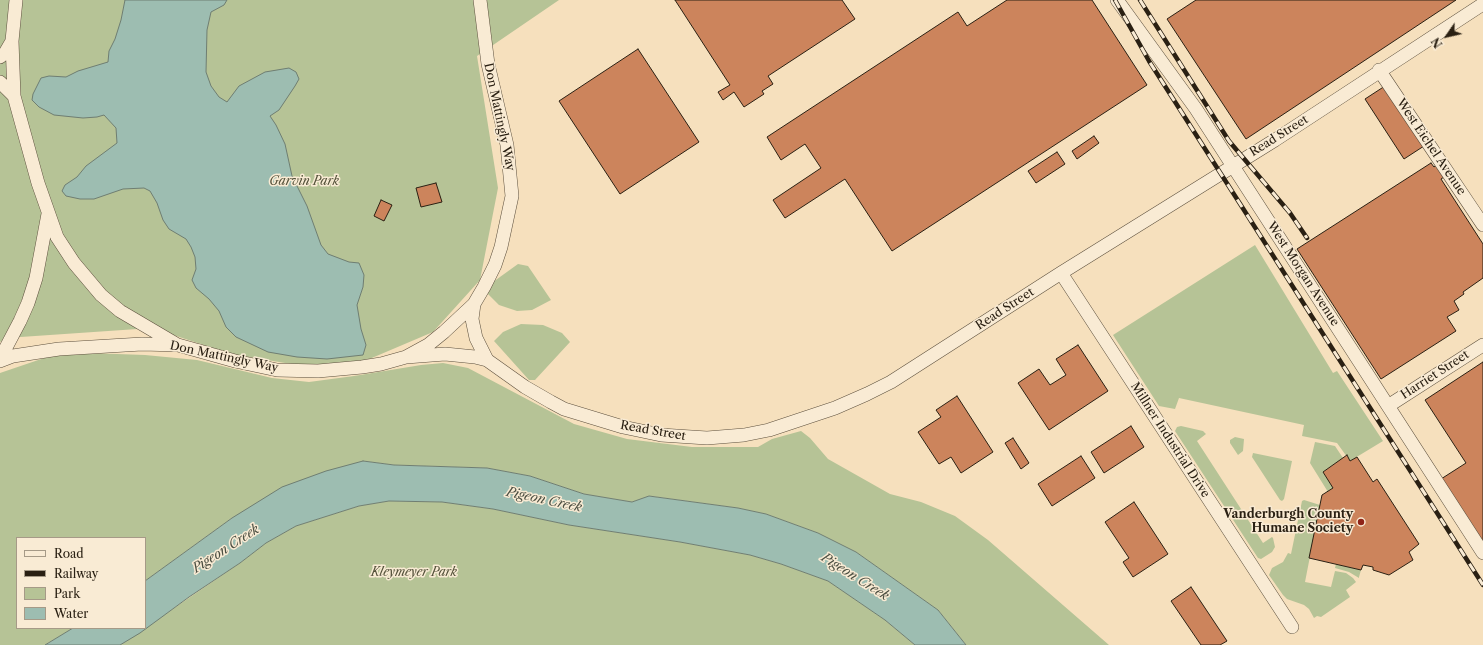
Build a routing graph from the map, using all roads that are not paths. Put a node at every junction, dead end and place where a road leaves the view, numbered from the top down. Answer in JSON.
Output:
{"nodes":[{"id":1,"x":16,"y":0,"type":"edge"},
{"id":2,"x":480,"y":0,"type":"edge"},
{"id":3,"x":1117,"y":0,"type":"edge"},
{"id":4,"x":1483,"y":4,"type":"edge"},
{"id":5,"x":12,"y":41,"type":"junction"},
{"id":6,"x":0,"y":57,"type":"edge"},
{"id":7,"x":1379,"y":70,"type":"junction"},
{"id":8,"x":0,"y":82,"type":"edge"},
{"id":9,"x":14,"y":96,"type":"junction"},
{"id":10,"x":1233,"y":165,"type":"junction"},
{"id":11,"x":48,"y":214,"type":"junction"},
{"id":12,"x":1483,"y":224,"type":"edge"},
{"id":13,"x":1061,"y":273,"type":"junction"},
{"id":14,"x":474,"y":304,"type":"junction"},
{"id":15,"x":178,"y":345,"type":"junction"},
{"id":16,"x":1483,"y":345,"type":"edge"},
{"id":17,"x":406,"y":357,"type":"junction"},
{"id":18,"x":0,"y":360,"type":"edge"},
{"id":19,"x":487,"y":360,"type":"junction"},
{"id":20,"x":1388,"y":406,"type":"junction"},
{"id":21,"x":1483,"y":553,"type":"edge"},
{"id":22,"x":1292,"y":627,"type":"dead end"}],
"edges":[{"from":1,"to":5,"type":"street"},
{"from":2,"to":14,"type":"street","name":"Don Mattingly Way"},
{"from":3,"to":10,"type":"street","name":"West Morgan Avenue"},
{"from":4,"to":7,"type":"street","name":"Read Street"},
{"from":5,"to":6,"type":"street"},
{"from":5,"to":9,"type":"street"},
{"from":7,"to":10,"type":"street","name":"Read Street"},
{"from":7,"to":12,"type":"street","name":"West Eichel Avenue"},
{"from":8,"to":9,"type":"street"},
{"from":9,"to":11,"type":"street"},
{"from":10,"to":13,"type":"street","name":"Read Street"},
{"from":10,"to":20,"type":"street","name":"West Morgan Avenue"},
{"from":11,"to":15,"type":"street"},
{"from":11,"to":18,"type":"street"},
{"from":13,"to":19,"type":"street","name":"Read Street"},
{"from":13,"to":22,"type":"street","name":"Millner Industrial Drive"},
{"from":14,"to":17,"type":"street","name":"Don Mattingly Way"},
{"from":14,"to":19,"type":"street","name":"Read Street"},
{"from":15,"to":17,"type":"street","name":"Don Mattingly Way"},
{"from":15,"to":18,"type":"street","name":"Don Mattingly Way"},
{"from":16,"to":20,"type":"street","name":"Harriet Street"},
{"from":17,"to":19,"type":"street","name":"Read Street"},
{"from":20,"to":21,"type":"street","name":"West Morgan Avenue"}]}
